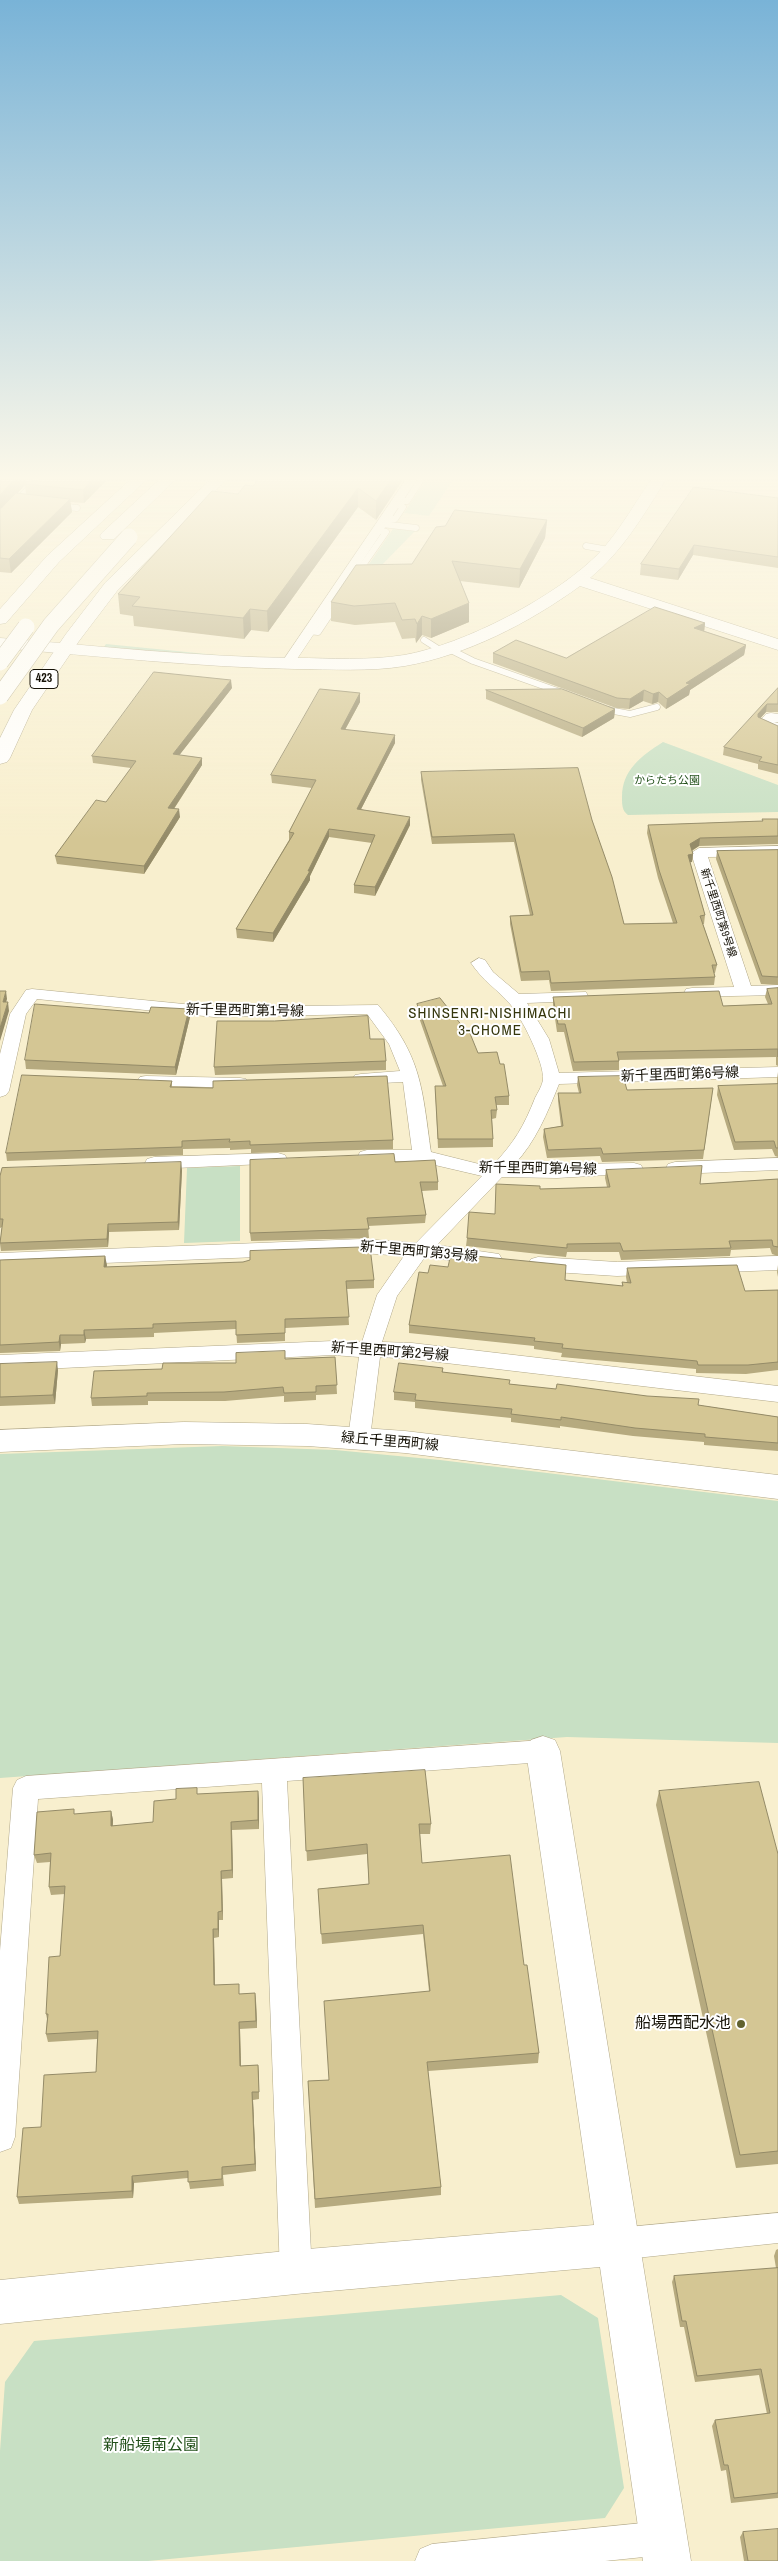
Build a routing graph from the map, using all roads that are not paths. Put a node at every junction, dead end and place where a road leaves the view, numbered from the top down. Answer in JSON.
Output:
{"nodes":[{"id":1,"x":17,"y":601,"type":"edge"},
{"id":2,"x":73,"y":601,"type":"edge"},
{"id":3,"x":101,"y":601,"type":"edge"},
{"id":4,"x":329,"y":601,"type":"edge"},
{"id":5,"x":544,"y":601,"type":"edge"},
{"id":6,"x":641,"y":601,"type":"edge"},
{"id":7,"x":38,"y":612,"type":"dead end"},
{"id":8,"x":0,"y":619,"type":"edge"},
{"id":9,"x":0,"y":633,"type":"edge"},
{"id":10,"x":424,"y":640,"type":"edge"},
{"id":11,"x":0,"y":642,"type":"edge"},
{"id":12,"x":68,"y":643,"type":"junction"},
{"id":13,"x":778,"y":645,"type":"edge"},
{"id":14,"x":447,"y":651,"type":"junction"},
{"id":15,"x":0,"y":662,"type":"edge"},
{"id":16,"x":288,"y":662,"type":"junction"},
{"id":17,"x":0,"y":696,"type":"edge"},
{"id":18,"x":575,"y":698,"type":"edge"},
{"id":19,"x":597,"y":707,"type":"edge"},
{"id":20,"x":657,"y":707,"type":"edge"},
{"id":21,"x":23,"y":710,"type":"junction"},
{"id":22,"x":778,"y":718,"type":"edge"},
{"id":23,"x":778,"y":728,"type":"edge"},
{"id":24,"x":0,"y":736,"type":"edge"},
{"id":25,"x":0,"y":758,"type":"edge"},
{"id":26,"x":778,"y":851,"type":"edge"},
{"id":27,"x":479,"y":963,"type":"dead end"},
{"id":28,"x":778,"y":990,"type":"edge"},
{"id":29,"x":744,"y":991,"type":"junction"},
{"id":30,"x":680,"y":993,"type":"edge"},
{"id":31,"x":593,"y":996,"type":"edge"},
{"id":32,"x":515,"y":998,"type":"junction"},
{"id":33,"x":778,"y":1072,"type":"edge"},
{"id":34,"x":23,"y":1076,"type":"edge"},
{"id":35,"x":412,"y":1076,"type":"junction"},
{"id":36,"x":552,"y":1079,"type":"junction"},
{"id":37,"x":129,"y":1080,"type":"edge"},
{"id":38,"x":340,"y":1080,"type":"edge"},
{"id":39,"x":260,"y":1082,"type":"edge"},
{"id":40,"x":2,"y":1083,"type":"edge"},
{"id":41,"x":422,"y":1156,"type":"junction"},
{"id":42,"x":347,"y":1157,"type":"edge"},
{"id":43,"x":299,"y":1158,"type":"edge"},
{"id":44,"x":135,"y":1164,"type":"edge"},
{"id":45,"x":778,"y":1164,"type":"edge"},
{"id":46,"x":496,"y":1171,"type":"junction"},
{"id":47,"x":421,"y":1250,"type":"junction"},
{"id":48,"x":0,"y":1260,"type":"edge"},
{"id":49,"x":778,"y":1263,"type":"edge"},
{"id":50,"x":371,"y":1350,"type":"junction"},
{"id":51,"x":0,"y":1363,"type":"edge"},
{"id":52,"x":778,"y":1394,"type":"edge"},
{"id":53,"x":359,"y":1438,"type":"junction"},
{"id":54,"x":0,"y":1441,"type":"edge"},
{"id":55,"x":778,"y":1487,"type":"edge"},
{"id":56,"x":543,"y":1751,"type":"joint"},
{"id":57,"x":274,"y":1769,"type":"junction"},
{"id":58,"x":0,"y":2137,"type":"edge"},
{"id":59,"x":778,"y":2228,"type":"edge"},
{"id":60,"x":617,"y":2244,"type":"junction"},
{"id":61,"x":296,"y":2272,"type":"junction"},
{"id":62,"x":0,"y":2302,"type":"edge"},
{"id":63,"x":665,"y":2550,"type":"edge"},
{"id":64,"x":432,"y":2561,"type":"edge"}],
"edges":[{"from":1,"to":8,"type":"main road"},
{"from":2,"to":17,"type":"main road","number":"423","bridge":true},
{"from":3,"to":12,"type":"main road","number":"423"},
{"from":4,"to":16,"type":"street"},
{"from":5,"to":14,"type":"main road"},
{"from":6,"to":13,"type":"main road"},
{"from":7,"to":15,"type":"main road","bridge":true},
{"from":9,"to":12,"type":"main road"},
{"from":10,"to":14,"type":"lane"},
{"from":11,"to":12,"type":"main road"},
{"from":12,"to":16,"type":"main road"},
{"from":12,"to":21,"type":"main road","number":"423"},
{"from":14,"to":16,"type":"main road"},
{"from":14,"to":18,"type":"lane"},
{"from":19,"to":20,"type":"lane"},
{"from":21,"to":24,"type":"main road"},
{"from":21,"to":25,"type":"main road","number":"423"},
{"from":22,"to":23,"type":"street"},
{"from":26,"to":29,"type":"street","name":"新千里西町第9号線"},
{"from":27,"to":32,"type":"street"},
{"from":28,"to":29,"type":"street"},
{"from":29,"to":30,"type":"street"},
{"from":31,"to":32,"type":"street"},
{"from":32,"to":36,"type":"street"},
{"from":33,"to":36,"type":"street","name":"新千里西町第6号線"},
{"from":34,"to":40,"type":"street"},
{"from":35,"to":38,"type":"street"},
{"from":35,"to":40,"type":"street","name":"新千里西町第1号線"},
{"from":35,"to":41,"type":"street","name":"新千里西町第1号線"},
{"from":36,"to":46,"type":"street"},
{"from":37,"to":39,"type":"street"},
{"from":41,"to":42,"type":"street","name":"新千里西町第4号線"},
{"from":41,"to":46,"type":"street","name":"新千里西町第4号線"},
{"from":43,"to":44,"type":"street"},
{"from":45,"to":46,"type":"street","name":"新千里西町第4号線"},
{"from":46,"to":47,"type":"street"},
{"from":47,"to":48,"type":"street","name":"新千里西町第3号線"},
{"from":47,"to":49,"type":"street","name":"新千里西町第3号線"},
{"from":47,"to":50,"type":"street"},
{"from":50,"to":51,"type":"street","name":"新千里西町第2号線"},
{"from":50,"to":52,"type":"street","name":"新千里西町第2号線"},
{"from":50,"to":53,"type":"street"},
{"from":53,"to":54,"type":"main road","name":"緑丘千里西町線"},
{"from":53,"to":55,"type":"main road","name":"緑丘千里西町線"},
{"from":56,"to":57,"type":"street"},
{"from":56,"to":60,"type":"main road"},
{"from":57,"to":58,"type":"street"},
{"from":57,"to":61,"type":"street"},
{"from":59,"to":60,"type":"street"},
{"from":60,"to":61,"type":"main road"},
{"from":60,"to":63,"type":"main road"},
{"from":61,"to":62,"type":"main road"},
{"from":63,"to":64,"type":"street"}]}
